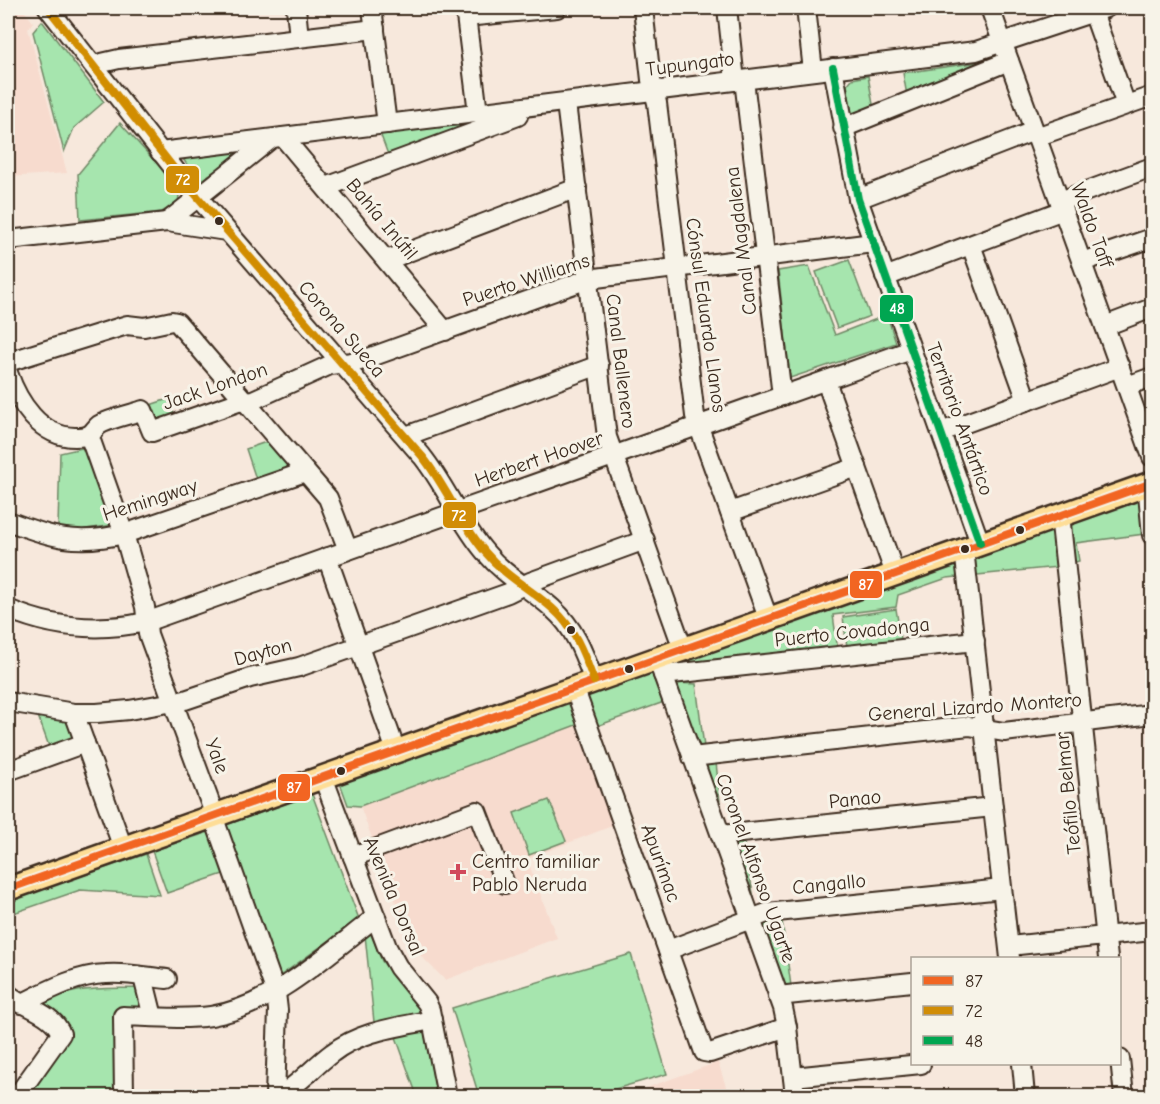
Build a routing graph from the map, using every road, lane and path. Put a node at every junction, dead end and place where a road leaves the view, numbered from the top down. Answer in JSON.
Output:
{"nodes":[{"id":1,"x":48,"y":8,"type":"edge"},
{"id":2,"x":296,"y":8,"type":"edge"},
{"id":3,"x":372,"y":8,"type":"edge"},
{"id":4,"x":557,"y":8,"type":"edge"},
{"id":5,"x":643,"y":8,"type":"edge"},
{"id":6,"x":727,"y":8,"type":"edge"},
{"id":7,"x":806,"y":8,"type":"edge"},
{"id":8,"x":990,"y":8,"type":"edge"},
{"id":9,"x":1099,"y":10,"type":"edge"},
{"id":10,"x":465,"y":12,"type":"edge"},
{"id":11,"x":375,"y":30,"type":"junction"},
{"id":12,"x":299,"y":38,"type":"junction"},
{"id":13,"x":1002,"y":44,"type":"junction"},
{"id":14,"x":1009,"y":61,"type":"junction"},
{"id":15,"x":93,"y":65,"type":"junction"},
{"id":16,"x":833,"y":68,"type":"junction"},
{"id":17,"x":813,"y":71,"type":"junction"},
{"id":18,"x":740,"y":80,"type":"junction"},
{"id":19,"x":654,"y":91,"type":"junction"},
{"id":20,"x":1152,"y":96,"type":"edge"},
{"id":21,"x":557,"y":104,"type":"junction"},
{"id":22,"x":1126,"y":105,"type":"junction"},
{"id":23,"x":478,"y":113,"type":"junction"},
{"id":24,"x":387,"y":124,"type":"junction"},
{"id":25,"x":843,"y":128,"type":"junction"},
{"id":26,"x":1035,"y":134,"type":"junction"},
{"id":27,"x":278,"y":137,"type":"junction"},
{"id":28,"x":160,"y":152,"type":"junction"},
{"id":29,"x":1152,"y":168,"type":"edge"},
{"id":30,"x":326,"y":187,"type":"junction"},
{"id":31,"x":577,"y":188,"type":"junction"},
{"id":32,"x":197,"y":196,"type":"junction"},
{"id":33,"x":858,"y":199,"type":"junction"},
{"id":34,"x":1061,"y":205,"type":"junction"},
{"id":35,"x":167,"y":222,"type":"junction"},
{"id":36,"x":226,"y":231,"type":"junction"},
{"id":37,"x":1152,"y":238,"type":"edge"},
{"id":38,"x":8,"y":240,"type":"edge"},
{"id":39,"x":873,"y":243,"type":"junction"},
{"id":40,"x":971,"y":245,"type":"junction"},
{"id":41,"x":766,"y":257,"type":"junction"},
{"id":42,"x":387,"y":260,"type":"junction"},
{"id":43,"x":1082,"y":262,"type":"junction"},
{"id":44,"x":676,"y":268,"type":"junction"},
{"id":45,"x":885,"y":277,"type":"junction"},
{"id":46,"x":588,"y":279,"type":"junction"},
{"id":47,"x":1152,"y":309,"type":"edge"},
{"id":48,"x":1105,"y":326,"type":"junction"},
{"id":49,"x":446,"y":331,"type":"junction"},
{"id":50,"x":911,"y":350,"type":"junction"},
{"id":51,"x":8,"y":362,"type":"edge"},
{"id":52,"x":342,"y":364,"type":"junction"},
{"id":53,"x":599,"y":365,"type":"junction"},
{"id":54,"x":1120,"y":367,"type":"junction"},
{"id":55,"x":8,"y":374,"type":"edge"},
{"id":56,"x":1152,"y":377,"type":"edge"},
{"id":57,"x":826,"y":381,"type":"junction"},
{"id":58,"x":1127,"y":386,"type":"junction"},
{"id":59,"x":782,"y":396,"type":"junction"},
{"id":60,"x":1027,"y":400,"type":"junction"},
{"id":61,"x":246,"y":401,"type":"junction"},
{"id":62,"x":698,"y":426,"type":"junction"},
{"id":63,"x":941,"y":432,"type":"junction"},
{"id":64,"x":89,"y":435,"type":"junction"},
{"id":65,"x":406,"y":436,"type":"junction"},
{"id":66,"x":615,"y":456,"type":"junction"},
{"id":67,"x":1152,"y":457,"type":"edge"},
{"id":68,"x":857,"y":467,"type":"junction"},
{"id":69,"x":305,"y":472,"type":"junction"},
{"id":70,"x":1150,"y":484,"type":"edge"},
{"id":71,"x":457,"y":512,"type":"junction"},
{"id":72,"x":730,"y":512,"type":"junction"},
{"id":73,"x":1060,"y":515,"type":"junction"},
{"id":74,"x":8,"y":521,"type":"edge"},
{"id":75,"x":124,"y":534,"type":"junction"},
{"id":76,"x":1152,"y":535,"type":"edge"},
{"id":77,"x":645,"y":540,"type":"junction"},
{"id":78,"x":972,"y":546,"type":"junction"},
{"id":79,"x":348,"y":550,"type":"junction"},
{"id":80,"x":327,"y":557,"type":"junction"},
{"id":81,"x":895,"y":574,"type":"junction"},
{"id":82,"x":521,"y":586,"type":"junction"},
{"id":83,"x":8,"y":609,"type":"edge"},
{"id":84,"x":768,"y":618,"type":"junction"},
{"id":85,"x":146,"y":622,"type":"junction"},
{"id":86,"x":975,"y":641,"type":"junction"},
{"id":87,"x":359,"y":646,"type":"junction"},
{"id":88,"x":683,"y":649,"type":"junction"},
{"id":89,"x":660,"y":667,"type":"junction"},
{"id":90,"x":584,"y":684,"type":"junction"},
{"id":91,"x":8,"y":702,"type":"edge"},
{"id":92,"x":173,"y":702,"type":"junction"},
{"id":93,"x":74,"y":713,"type":"junction"},
{"id":94,"x":1152,"y":714,"type":"edge"},
{"id":95,"x":1082,"y":722,"type":"junction"},
{"id":96,"x":985,"y":729,"type":"junction"},
{"id":97,"x":86,"y":743,"type":"junction"},
{"id":98,"x":396,"y":751,"type":"junction"},
{"id":99,"x":692,"y":756,"type":"junction"},
{"id":100,"x":8,"y":771,"type":"edge"},
{"id":101,"x":322,"y":777,"type":"junction"},
{"id":102,"x":993,"y":807,"type":"junction"},
{"id":103,"x":215,"y":816,"type":"junction"},
{"id":104,"x":721,"y":835,"type":"junction"},
{"id":105,"x":123,"y":848,"type":"junction"},
{"id":106,"x":353,"y":857,"type":"junction"},
{"id":107,"x":505,"y":884,"type":"dead end"},
{"id":108,"x":8,"y":889,"type":"edge"},
{"id":109,"x":1002,"y":889,"type":"junction"},
{"id":110,"x":376,"y":917,"type":"junction"},
{"id":111,"x":751,"y":919,"type":"junction"},
{"id":112,"x":1152,"y":931,"type":"edge"},
{"id":113,"x":1106,"y":936,"type":"junction"},
{"id":114,"x":668,"y":950,"type":"junction"},
{"id":115,"x":1009,"y":952,"type":"edge"},
{"id":116,"x":1108,"y":957,"type":"edge"},
{"id":117,"x":143,"y":977,"type":"junction"},
{"id":118,"x":167,"y":979,"type":"dead end"},
{"id":119,"x":911,"y":982,"type":"edge"},
{"id":120,"x":276,"y":993,"type":"junction"},
{"id":121,"x":778,"y":996,"type":"junction"},
{"id":122,"x":14,"y":999,"type":"edge"},
{"id":123,"x":153,"y":1017,"type":"junction"},
{"id":124,"x":432,"y":1020,"type":"junction"},
{"id":125,"x":787,"y":1027,"type":"junction"},
{"id":126,"x":911,"y":1065,"type":"edge"},
{"id":127,"x":1022,"y":1065,"type":"edge"},
{"id":128,"x":1120,"y":1065,"type":"edge"},
{"id":129,"x":793,"y":1077,"type":"junction"},
{"id":130,"x":17,"y":1096,"type":"edge"},
{"id":131,"x":124,"y":1096,"type":"edge"},
{"id":132,"x":276,"y":1096,"type":"edge"},
{"id":133,"x":447,"y":1096,"type":"edge"},
{"id":134,"x":795,"y":1096,"type":"edge"},
{"id":135,"x":1025,"y":1096,"type":"edge"},
{"id":136,"x":1124,"y":1096,"type":"edge"}],
"edges":[{"from":1,"to":15,"type":"street","name":"Corona Sueca"},
{"from":2,"to":12,"type":"street"},
{"from":3,"to":11,"type":"street"},
{"from":4,"to":10,"type":"street"},
{"from":5,"to":19,"type":"street","name":"Cónsul Eduardo Llanos"},
{"from":6,"to":18,"type":"street","name":"Canal Magdalena"},
{"from":7,"to":17,"type":"street"},
{"from":8,"to":13,"type":"street","name":"Waldo Taff"},
{"from":9,"to":13,"type":"street","name":"Tupungato"},
{"from":9,"to":22,"type":"street"},
{"from":10,"to":23,"type":"street"},
{"from":11,"to":12,"type":"street"},
{"from":11,"to":24,"type":"street"},
{"from":12,"to":15,"type":"street"},
{"from":13,"to":14,"type":"street","name":"Waldo Taff"},
{"from":13,"to":16,"type":"street","name":"Tupungato"},
{"from":14,"to":25,"type":"street"},
{"from":14,"to":26,"type":"street","name":"Waldo Taff"},
{"from":15,"to":28,"type":"street","name":"Corona Sueca"},
{"from":16,"to":17,"type":"street","name":"Tupungato"},
{"from":16,"to":25,"type":"street","name":"Territorio Antártico"},
{"from":17,"to":18,"type":"street","name":"Tupungato"},
{"from":18,"to":19,"type":"street","name":"Tupungato"},
{"from":18,"to":41,"type":"street","name":"Canal Magdalena"},
{"from":19,"to":21,"type":"street","name":"Tupungato"},
{"from":19,"to":44,"type":"street","name":"Cónsul Eduardo Llanos"},
{"from":20,"to":22,"type":"street"},
{"from":21,"to":23,"type":"street","name":"Tupungato"},
{"from":21,"to":30,"type":"street"},
{"from":21,"to":31,"type":"street","name":"Canal Ballenero"},
{"from":22,"to":26,"type":"street"},
{"from":23,"to":24,"type":"street","name":"Tupungato"},
{"from":24,"to":27,"type":"street","name":"Tupungato"},
{"from":25,"to":33,"type":"street","name":"Territorio Antártico"},
{"from":26,"to":33,"type":"street"},
{"from":26,"to":34,"type":"street","name":"Waldo Taff"},
{"from":27,"to":28,"type":"street","name":"Tupungato"},
{"from":27,"to":30,"type":"street","name":"Bahía Inútil"},
{"from":27,"to":32,"type":"street"},
{"from":28,"to":32,"type":"street","name":"Corona Sueca"},
{"from":29,"to":34,"type":"street"},
{"from":30,"to":42,"type":"street","name":"Bahía Inútil"},
{"from":31,"to":42,"type":"street"},
{"from":31,"to":46,"type":"street","name":"Canal Ballenero"},
{"from":32,"to":35,"type":"street"},
{"from":32,"to":36,"type":"street","name":"Corona Sueca"},
{"from":33,"to":39,"type":"street","name":"Territorio Antártico"},
{"from":34,"to":40,"type":"street"},
{"from":34,"to":43,"type":"street","name":"Waldo Taff"},
{"from":35,"to":36,"type":"street"},
{"from":35,"to":38,"type":"street"},
{"from":36,"to":52,"type":"street","name":"Corona Sueca"},
{"from":37,"to":43,"type":"street"},
{"from":39,"to":41,"type":"street","name":"Puerto Williams"},
{"from":39,"to":45,"type":"street","name":"Territorio Antártico"},
{"from":40,"to":45,"type":"street"},
{"from":40,"to":60,"type":"street"},
{"from":41,"to":44,"type":"street","name":"Puerto Williams"},
{"from":41,"to":59,"type":"street","name":"Canal Magdalena"},
{"from":42,"to":49,"type":"street","name":"Bahía Inútil"},
{"from":43,"to":48,"type":"street","name":"Waldo Taff"},
{"from":44,"to":46,"type":"street","name":"Puerto Williams"},
{"from":44,"to":62,"type":"street","name":"Cónsul Eduardo Llanos"},
{"from":45,"to":50,"type":"street","name":"Territorio Antártico"},
{"from":46,"to":49,"type":"street","name":"Puerto Williams"},
{"from":46,"to":53,"type":"street","name":"Canal Ballenero"},
{"from":47,"to":48,"type":"street"},
{"from":48,"to":54,"type":"street","name":"Waldo Taff"},
{"from":49,"to":52,"type":"street","name":"Puerto Williams"},
{"from":50,"to":57,"type":"street","name":"Herbert Hoover"},
{"from":50,"to":63,"type":"street","name":"Territorio Antártico"},
{"from":51,"to":61,"type":"street"},
{"from":52,"to":61,"type":"street","name":"Jack London"},
{"from":52,"to":65,"type":"street","name":"Corona Sueca"},
{"from":53,"to":65,"type":"street"},
{"from":53,"to":66,"type":"street","name":"Canal Ballenero"},
{"from":54,"to":58,"type":"street","name":"Waldo Taff"},
{"from":54,"to":60,"type":"street"},
{"from":55,"to":64,"type":"street"},
{"from":56,"to":58,"type":"street"},
{"from":57,"to":59,"type":"street","name":"Herbert Hoover"},
{"from":57,"to":68,"type":"street"},
{"from":58,"to":67,"type":"street","name":"Waldo Taff"},
{"from":59,"to":62,"type":"street","name":"Herbert Hoover"},
{"from":60,"to":63,"type":"street"},
{"from":61,"to":64,"type":"street","name":"Jack London"},
{"from":61,"to":69,"type":"street"},
{"from":62,"to":66,"type":"street","name":"Herbert Hoover"},
{"from":62,"to":72,"type":"street","name":"Cónsul Eduardo Llanos"},
{"from":63,"to":78,"type":"street","name":"Territorio Antártico"},
{"from":64,"to":75,"type":"street","name":"Yale"},
{"from":65,"to":71,"type":"street","name":"Corona Sueca"},
{"from":66,"to":71,"type":"street","name":"Herbert Hoover"},
{"from":66,"to":77,"type":"street","name":"Canal Ballenero"},
{"from":68,"to":72,"type":"street"},
{"from":68,"to":81,"type":"street"},
{"from":69,"to":75,"type":"street","name":"Hemingway"},
{"from":69,"to":79,"type":"street"},
{"from":70,"to":73,"type":"main road"},
{"from":70,"to":76,"type":"street"},
{"from":71,"to":79,"type":"street","name":"Herbert Hoover"},
{"from":71,"to":82,"type":"street","name":"Corona Sueca"},
{"from":72,"to":84,"type":"street","name":"Cónsul Eduardo Llanos"},
{"from":73,"to":78,"type":"main road"},
{"from":73,"to":95,"type":"street","name":"Teófilo Belmar"},
{"from":74,"to":75,"type":"street","name":"Hemingway"},
{"from":75,"to":85,"type":"street","name":"Yale"},
{"from":77,"to":82,"type":"street","name":"Dayton"},
{"from":77,"to":88,"type":"street","name":"Canal Ballenero"},
{"from":78,"to":81,"type":"main road"},
{"from":78,"to":86,"type":"street","name":"Territorio Antártico"},
{"from":79,"to":80,"type":"street","name":"Herbert Hoover"},
{"from":80,"to":85,"type":"street","name":"Herbert Hoover"},
{"from":80,"to":87,"type":"street"},
{"from":81,"to":84,"type":"main road"},
{"from":82,"to":87,"type":"street","name":"Dayton"},
{"from":82,"to":90,"type":"street","name":"Corona Sueca"},
{"from":83,"to":85,"type":"street","name":"Herbert Hoover"},
{"from":84,"to":88,"type":"main road"},
{"from":85,"to":92,"type":"street","name":"Yale"},
{"from":86,"to":89,"type":"street","name":"Puerto Covadonga"},
{"from":86,"to":96,"type":"street","name":"Territorio Antártico"},
{"from":87,"to":92,"type":"street","name":"Dayton"},
{"from":87,"to":98,"type":"street"},
{"from":88,"to":89,"type":"main road"},
{"from":89,"to":90,"type":"main road"},
{"from":89,"to":99,"type":"street","name":"Coronel Alfonso Ugarte"},
{"from":90,"to":98,"type":"main road"},
{"from":90,"to":114,"type":"street","name":"Apurímac"},
{"from":91,"to":93,"type":"street","name":"Dayton"},
{"from":92,"to":93,"type":"street","name":"Dayton"},
{"from":92,"to":103,"type":"street","name":"Yale"},
{"from":93,"to":97,"type":"street"},
{"from":94,"to":95,"type":"street","name":"General Lizardo Montero"},
{"from":95,"to":96,"type":"street","name":"General Lizardo Montero"},
{"from":95,"to":113,"type":"street","name":"Teófilo Belmar"},
{"from":96,"to":99,"type":"street","name":"General Lizardo Montero"},
{"from":96,"to":102,"type":"street","name":"Territorio Antártico"},
{"from":97,"to":100,"type":"street"},
{"from":97,"to":105,"type":"street"},
{"from":98,"to":101,"type":"main road"},
{"from":99,"to":104,"type":"street","name":"Coronel Alfonso Ugarte"},
{"from":101,"to":103,"type":"main road"},
{"from":101,"to":106,"type":"street","name":"Avenida Dorsal"},
{"from":102,"to":104,"type":"street","name":"Panao"},
{"from":102,"to":109,"type":"street","name":"Territorio Antártico"},
{"from":103,"to":105,"type":"main road"},
{"from":103,"to":120,"type":"street","name":"Yale"},
{"from":104,"to":111,"type":"street","name":"Coronel Alfonso Ugarte"},
{"from":105,"to":108,"type":"main road"},
{"from":106,"to":107,"type":"street"},
{"from":106,"to":110,"type":"street","name":"Avenida Dorsal"},
{"from":109,"to":111,"type":"street","name":"Cangallo"},
{"from":109,"to":115,"type":"street","name":"Territorio Antártico"},
{"from":110,"to":120,"type":"street"},
{"from":110,"to":124,"type":"street","name":"Avenida Dorsal"},
{"from":111,"to":114,"type":"street","name":"Cangallo"},
{"from":111,"to":121,"type":"street","name":"Coronel Alfonso Ugarte"},
{"from":112,"to":113,"type":"street"},
{"from":113,"to":115,"type":"street"},
{"from":113,"to":116,"type":"street","name":"Teófilo Belmar"},
{"from":114,"to":125,"type":"street","name":"Apurímac"},
{"from":117,"to":118,"type":"street"},
{"from":117,"to":122,"type":"street"},
{"from":117,"to":123,"type":"street"},
{"from":119,"to":121,"type":"street"},
{"from":120,"to":123,"type":"street"},
{"from":120,"to":132,"type":"street","name":"Yale"},
{"from":121,"to":125,"type":"street","name":"Coronel Alfonso Ugarte"},
{"from":122,"to":130,"type":"street"},
{"from":123,"to":131,"type":"street"},
{"from":124,"to":132,"type":"street"},
{"from":124,"to":133,"type":"street","name":"Avenida Dorsal"},
{"from":125,"to":129,"type":"street","name":"Coronel Alfonso Ugarte"},
{"from":126,"to":129,"type":"street"},
{"from":127,"to":135,"type":"street"},
{"from":128,"to":136,"type":"street"},
{"from":129,"to":134,"type":"street","name":"Coronel Alfonso Ugarte"}]}
